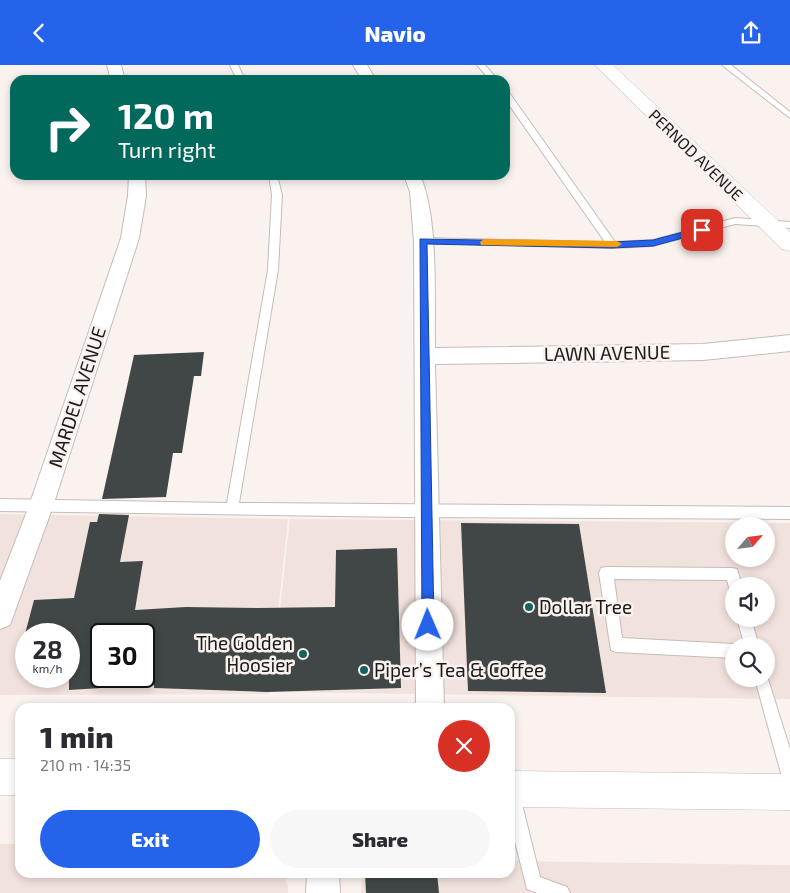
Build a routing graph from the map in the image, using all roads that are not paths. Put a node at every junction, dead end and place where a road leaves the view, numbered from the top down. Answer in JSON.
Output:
{"nodes":[{"id":1,"x":481,"y":65,"type":"edge"},
{"id":2,"x":603,"y":65,"type":"edge"},
{"id":3,"x":726,"y":65,"type":"edge"},
{"id":4,"x":490,"y":75,"type":"edge"},
{"id":5,"x":510,"y":100,"type":"edge"},
{"id":6,"x":790,"y":116,"type":"edge"},
{"id":7,"x":137,"y":180,"type":"edge"},
{"id":8,"x":274,"y":180,"type":"edge"},
{"id":9,"x":414,"y":180,"type":"edge"},
{"id":10,"x":767,"y":222,"type":"junction"},
{"id":11,"x":790,"y":225,"type":"edge"},
{"id":12,"x":423,"y":241,"type":"junction"},
{"id":13,"x":790,"y":244,"type":"edge"},
{"id":14,"x":612,"y":245,"type":"junction"},
{"id":15,"x":790,"y":343,"type":"edge"},
{"id":16,"x":424,"y":356,"type":"junction"},
{"id":17,"x":0,"y":505,"type":"edge"},
{"id":18,"x":41,"y":506,"type":"junction"},
{"id":19,"x":232,"y":509,"type":"junction"},
{"id":20,"x":426,"y":511,"type":"junction"},
{"id":21,"x":790,"y":513,"type":"edge"},
{"id":22,"x":733,"y":577,"type":"edge"},
{"id":23,"x":0,"y":616,"type":"edge"},
{"id":24,"x":725,"y":651,"type":"edge"},
{"id":25,"x":764,"y":687,"type":"edge"},
{"id":26,"x":430,"y":703,"type":"edge"},
{"id":27,"x":0,"y":777,"type":"edge"},
{"id":28,"x":15,"y":777,"type":"edge"},
{"id":29,"x":790,"y":777,"type":"edge"},
{"id":30,"x":515,"y":789,"type":"edge"},
{"id":31,"x":790,"y":791,"type":"edge"},
{"id":32,"x":515,"y":809,"type":"edge"},
{"id":33,"x":324,"y":878,"type":"edge"},
{"id":34,"x":323,"y":893,"type":"edge"},
{"id":35,"x":561,"y":893,"type":"edge"}],
"edges":[{"from":1,"to":4,"type":"lane"},
{"from":2,"to":10,"type":"street","name":"PERNOD AVENUE"},
{"from":3,"to":6,"type":"lane"},
{"from":5,"to":14,"type":"lane"},
{"from":7,"to":18,"type":"street","name":"MARDEL AVENUE"},
{"from":8,"to":19,"type":"lane"},
{"from":9,"to":12,"type":"street"},
{"from":10,"to":11,"type":"lane"},
{"from":10,"to":13,"type":"street","name":"PERNOD AVENUE"},
{"from":10,"to":14,"type":"lane"},
{"from":12,"to":14,"type":"lane"},
{"from":12,"to":16,"type":"street"},
{"from":15,"to":16,"type":"street","name":"LAWN AVENUE"},
{"from":16,"to":20,"type":"street"},
{"from":17,"to":18,"type":"lane"},
{"from":18,"to":19,"type":"lane"},
{"from":18,"to":23,"type":"street","name":"MARDEL AVENUE"},
{"from":19,"to":20,"type":"lane"},
{"from":20,"to":21,"type":"lane"},
{"from":20,"to":26,"type":"street"},
{"from":22,"to":24,"type":"lane"},
{"from":25,"to":29,"type":"lane"},
{"from":27,"to":28,"type":"street"},
{"from":30,"to":31,"type":"street"},
{"from":32,"to":35,"type":"lane"},
{"from":33,"to":34,"type":"street"}]}
